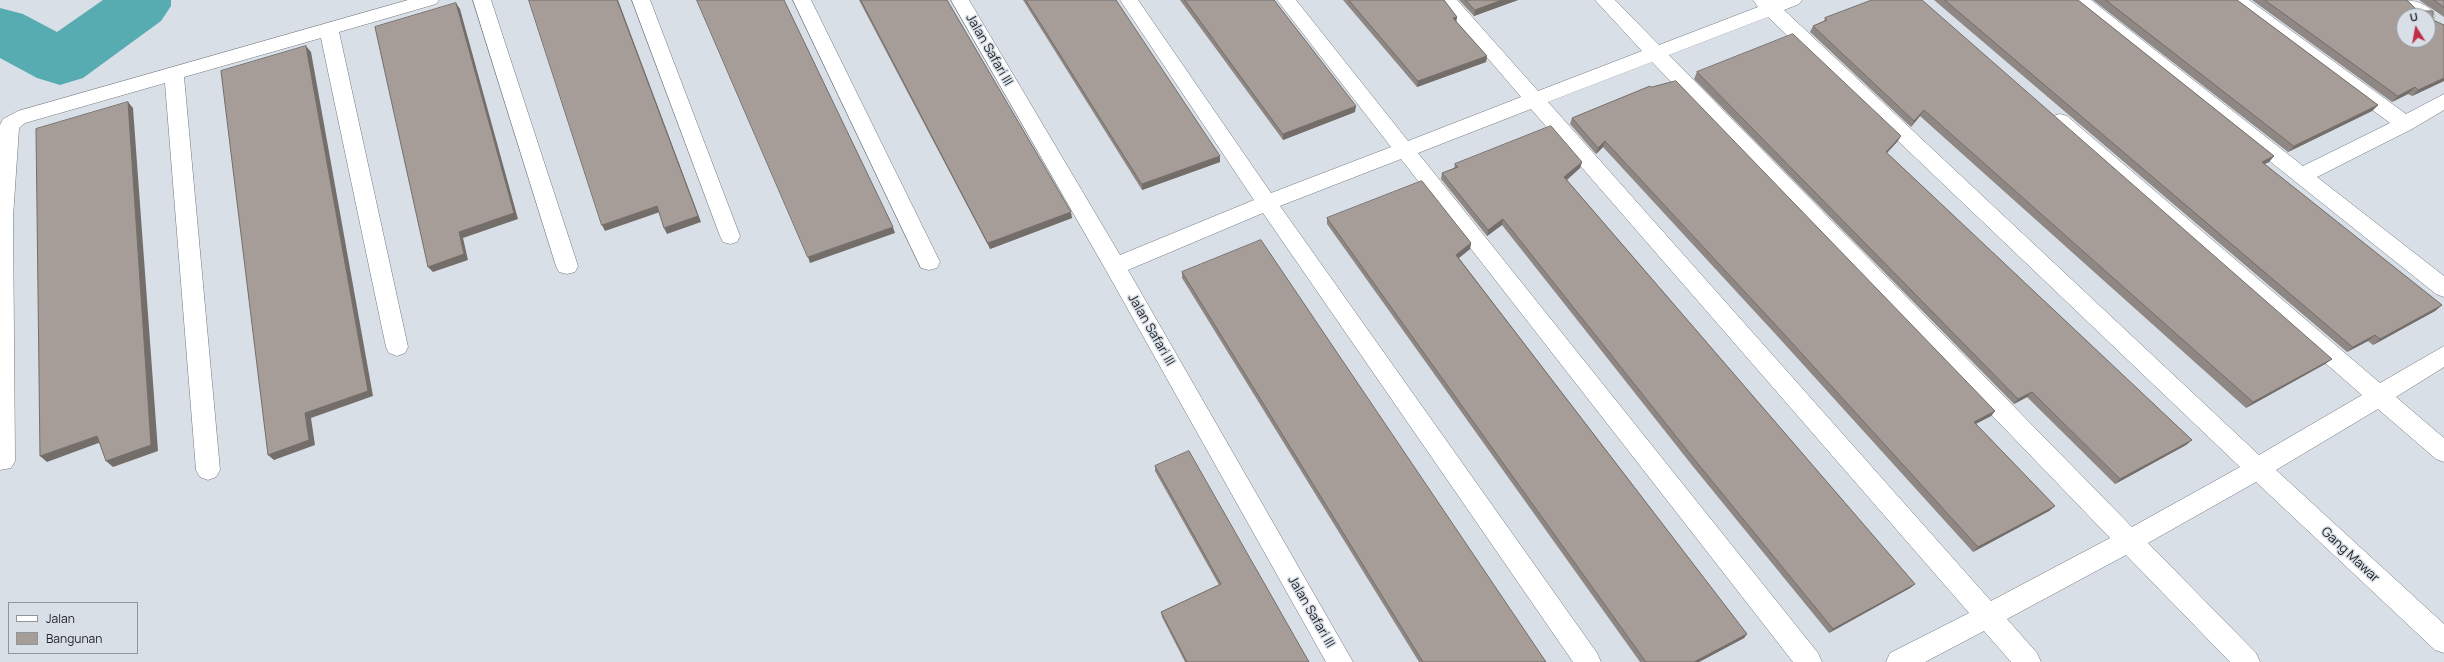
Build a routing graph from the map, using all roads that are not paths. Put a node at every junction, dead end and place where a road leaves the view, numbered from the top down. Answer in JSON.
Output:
{"nodes":[{"id":1,"x":430,"y":0,"type":"edge"},
{"id":2,"x":482,"y":0,"type":"edge"},
{"id":3,"x":641,"y":0,"type":"edge"},
{"id":4,"x":802,"y":0,"type":"edge"},
{"id":5,"x":960,"y":0,"type":"edge"},
{"id":6,"x":1129,"y":0,"type":"edge"},
{"id":7,"x":1286,"y":0,"type":"edge"},
{"id":8,"x":1447,"y":0,"type":"edge"},
{"id":9,"x":1604,"y":0,"type":"edge"},
{"id":10,"x":1793,"y":0,"type":"edge"},
{"id":11,"x":2079,"y":0,"type":"edge"},
{"id":12,"x":2237,"y":0,"type":"edge"},
{"id":13,"x":2403,"y":0,"type":"edge"},
{"id":14,"x":1767,"y":4,"type":"edge"},
{"id":15,"x":2415,"y":8,"type":"edge"},
{"id":16,"x":329,"y":29,"type":"junction"},
{"id":17,"x":1655,"y":53,"type":"junction"},
{"id":18,"x":174,"y":73,"type":"junction"},
{"id":19,"x":1534,"y":99,"type":"junction"},
{"id":20,"x":2444,"y":101,"type":"edge"},
{"id":21,"x":2047,"y":110,"type":"edge"},
{"id":22,"x":2405,"y":124,"type":"junction"},
{"id":23,"x":1404,"y":151,"type":"junction"},
{"id":24,"x":2302,"y":175,"type":"junction"},
{"id":25,"x":1267,"y":203,"type":"junction"},
{"id":26,"x":2,"y":218,"type":"edge"},
{"id":27,"x":730,"y":236,"type":"dead end"},
{"id":28,"x":929,"y":262,"type":"dead end"},
{"id":29,"x":566,"y":266,"type":"dead end"},
{"id":30,"x":1115,"y":266,"type":"junction"},
{"id":31,"x":2444,"y":288,"type":"edge"},
{"id":32,"x":397,"y":347,"type":"dead end"},
{"id":33,"x":2444,"y":354,"type":"edge"},
{"id":34,"x":2378,"y":397,"type":"junction"},
{"id":35,"x":2444,"y":452,"type":"edge"},
{"id":36,"x":3,"y":461,"type":"dead end"},
{"id":37,"x":2257,"y":468,"type":"junction"},
{"id":38,"x":208,"y":470,"type":"dead end"},
{"id":39,"x":2131,"y":541,"type":"junction"},
{"id":40,"x":1988,"y":616,"type":"junction"},
{"id":41,"x":2444,"y":641,"type":"edge"},
{"id":42,"x":1340,"y":662,"type":"edge"},
{"id":43,"x":1588,"y":662,"type":"edge"},
{"id":44,"x":1809,"y":662,"type":"edge"},
{"id":45,"x":1899,"y":662,"type":"edge"},
{"id":46,"x":2028,"y":662,"type":"edge"},
{"id":47,"x":2247,"y":662,"type":"edge"}],
"edges":[{"from":1,"to":16,"type":"street"},
{"from":2,"to":29,"type":"street"},
{"from":3,"to":27,"type":"street"},
{"from":4,"to":28,"type":"street"},
{"from":5,"to":30,"type":"street","name":"Jalan Safari III"},
{"from":6,"to":25,"type":"street"},
{"from":7,"to":23,"type":"street"},
{"from":8,"to":19,"type":"street"},
{"from":9,"to":17,"type":"street"},
{"from":10,"to":14,"type":"street"},
{"from":11,"to":24,"type":"street"},
{"from":12,"to":22,"type":"street"},
{"from":13,"to":15,"type":"street"},
{"from":14,"to":17,"type":"street"},
{"from":14,"to":37,"type":"street","name":"Gang Mawar"},
{"from":16,"to":18,"type":"street"},
{"from":16,"to":32,"type":"street"},
{"from":17,"to":19,"type":"street"},
{"from":17,"to":39,"type":"street"},
{"from":18,"to":26,"type":"street"},
{"from":18,"to":38,"type":"street"},
{"from":19,"to":23,"type":"street"},
{"from":19,"to":40,"type":"street"},
{"from":20,"to":22,"type":"street"},
{"from":21,"to":34,"type":"street"},
{"from":22,"to":24,"type":"street"},
{"from":23,"to":25,"type":"street"},
{"from":23,"to":44,"type":"street"},
{"from":24,"to":31,"type":"street"},
{"from":25,"to":30,"type":"street"},
{"from":25,"to":43,"type":"street"},
{"from":26,"to":36,"type":"street"},
{"from":30,"to":42,"type":"street","name":"Jalan Safari III"},
{"from":33,"to":34,"type":"street"},
{"from":34,"to":35,"type":"street"},
{"from":34,"to":37,"type":"street"},
{"from":37,"to":39,"type":"street"},
{"from":37,"to":41,"type":"street","name":"Gang Mawar"},
{"from":39,"to":40,"type":"street"},
{"from":39,"to":47,"type":"street"},
{"from":40,"to":45,"type":"street"},
{"from":40,"to":46,"type":"street"}]}
